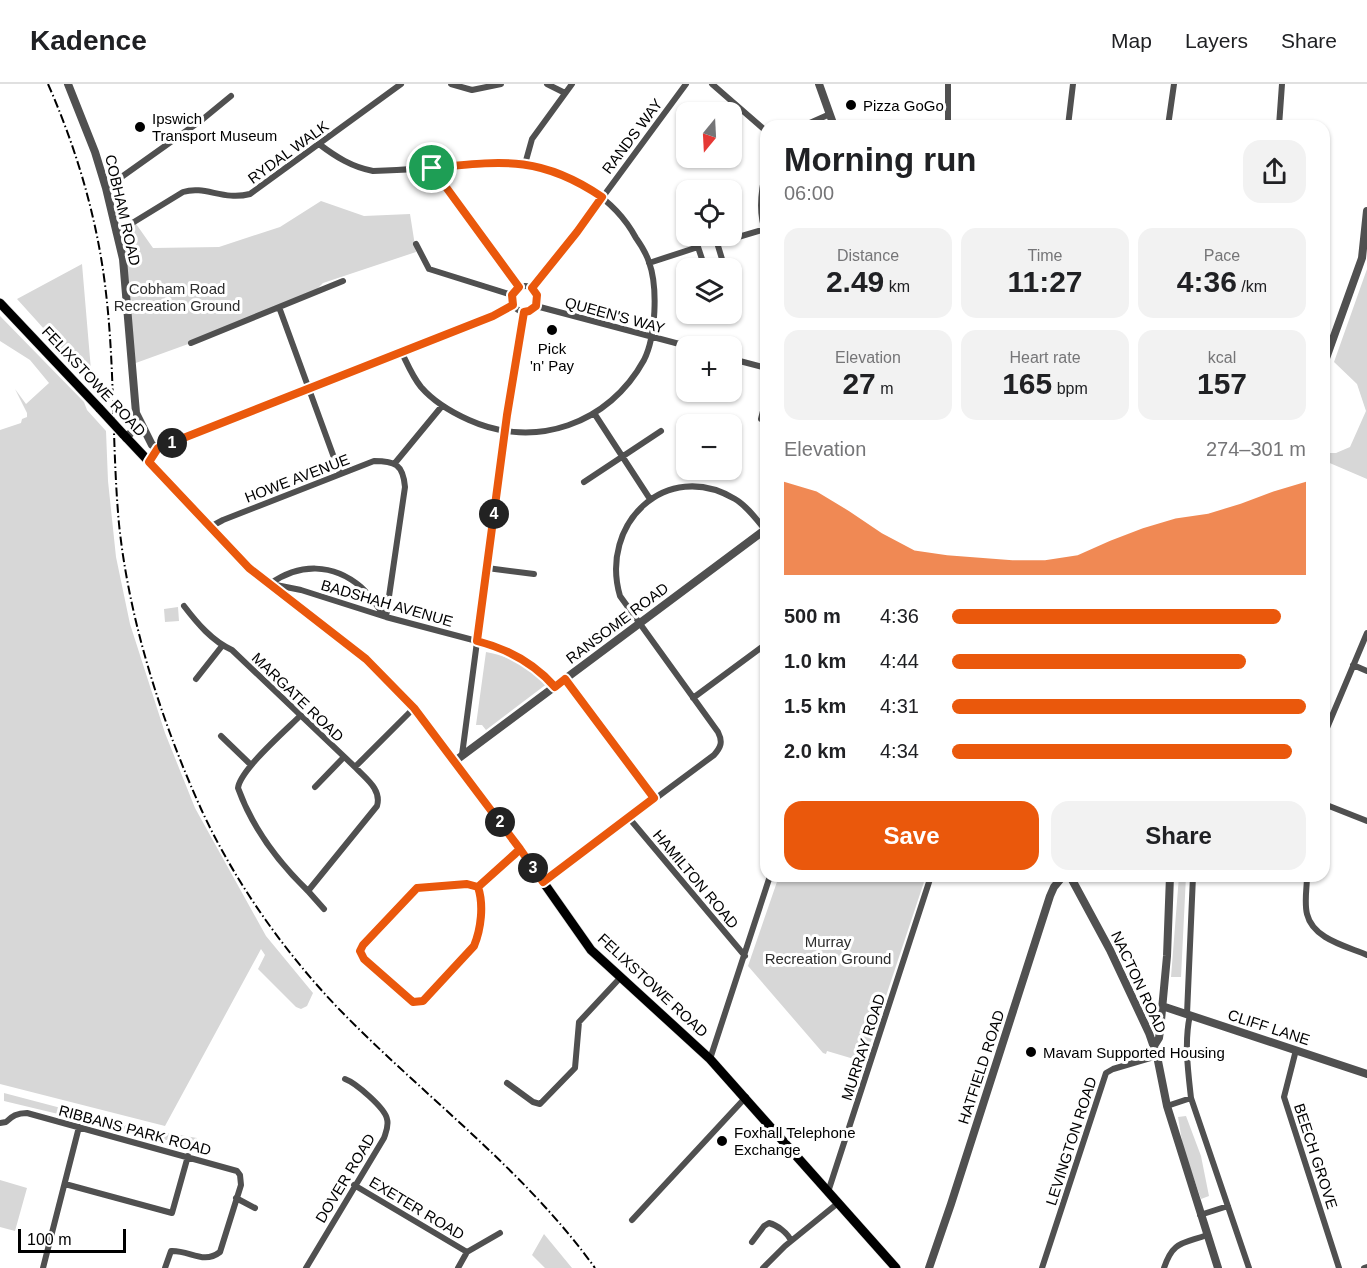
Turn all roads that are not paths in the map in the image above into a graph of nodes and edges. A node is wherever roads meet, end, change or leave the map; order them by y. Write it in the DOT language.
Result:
graph roads {
  1 [pos="68,84"];
  2 [pos="401,84"];
  3 [pos="451,84"];
  4 [pos="501,84"];
  5 [pos="547,84"];
  6 [pos="572,84"];
  7 [pos="686,84"];
  8 [pos="712,84"];
  9 [pos="819,84"];
  10 [pos="948,84"];
  11 [pos="1073,84"];
  12 [pos="1174,84"];
  13 [pos="1282,84"];
  14 [pos="565,93"];
  15 [pos="231,96"];
  16 [pos="830,114"];
  17 [pos="816,120"];
  18 [pos="832,120"];
  19 [pos="948,120"];
  20 [pos="1069,120"];
  21 [pos="1169,120"];
  22 [pos="1279,120"];
  23 [pos="760,126"];
  24 [pos="319,144"];
  25 [pos="525,164"];
  26 [pos="432,168"];
  27 [pos="106,188"];
  28 [pos="602,197"];
  29 [pos="1367,211"];
  30 [pos="116,232"];
  31 [pos="760,232"];
  32 [pos="742,235"];
  33 [pos="416,244"];
  34 [pos="698,247"];
  35 [pos="702,258"];
  36 [pos="649,263"];
  37 [pos="343,281"];
  38 [pos="519,287"];
  39 [pos="532,288"];
  40 [pos="512,295"];
  41 [pos="0,303"];
  42 [pos="513,305"];
  43 [pos="536,306"];
  44 [pos="279,307"];
  45 [pos="524,312"];
  46 [pos="652,337"];
  47 [pos="191,343"];
  48 [pos="676,343"];
  49 [pos="1330,347"];
  50 [pos="401,351"];
  51 [pos="742,362"];
  52 [pos="760,366"];
  53 [pos="308,389"];
  54 [pos="442,406"];
  55 [pos="594,413"];
  56 [pos="140,423"];
  57 [pos="661,431"];
  58 [pos="504,432"];
  59 [pos="124,436"];
  60 [pos="158,448"];
  61 [pos="622,457"];
  62 [pos="149,462"];
  63 [pos="395,463"];
  64 [pos="340,474"];
  65 [pos="584,482"];
  66 [pos="650,499"];
  67 [pos="760,523"];
  68 [pos="210,527"];
  69 [pos="760,534"];
  70 [pos="487,568"];
  71 [pos="534,574"];
  72 [pos="270,584"];
  73 [pos="184,606"];
  74 [pos="386,617"];
  75 [pos="639,624"];
  76 [pos="1367,633"];
  77 [pos="477,641"];
  78 [pos="222,646"];
  79 [pos="760,648"];
  80 [pos="1353,665"];
  81 [pos="1367,671"];
  82 [pos="196,679"];
  83 [pos="565,679"];
  84 [pos="555,687"];
  85 [pos="693,698"];
  86 [pos="414,708"];
  87 [pos="300,716"];
  88 [pos="1330,721"];
  89 [pos="221,736"];
  90 [pos="344,758"];
  91 [pos="458,758"];
  92 [pos="251,765"];
  93 [pos="355,767"];
  94 [pos="315,787"];
  95 [pos="654,798"];
  96 [pos="1330,806"];
  97 [pos="629,818"];
  98 [pos="1367,821"];
  99 [pos="520,849"];
  100 [pos="543,882"];
  101 [pos="768,882"];
  102 [pos="929,882"];
  103 [pos="1058,882"];
  104 [pos="1073,882"];
  105 [pos="1170,882"];
  106 [pos="1193,882"];
  107 [pos="1307,882"];
  108 [pos="478,887"];
  109 [pos="308,891"];
  110 [pos="324,909"];
  111 [pos="1367,955"];
  112 [pos="745,956"];
  113 [pos="620,978"];
  114 [pos="1162,1006"];
  115 [pos="1188,1014"];
  116 [pos="1154,1046"];
  117 [pos="1296,1050"];
  118 [pos="1157,1056"];
  119 [pos="710,1059"];
  120 [pos="1367,1074"];
  121 [pos="345,1079"];
  122 [pos="507,1083"];
  123 [pos="746,1097"];
  124 [pos="1191,1098"];
  125 [pos="1167,1106"];
  126 [pos="0,1123"];
  127 [pos="79,1127"];
  128 [pos="188,1156"];
  129 [pos="65,1184"];
  130 [pos="354,1185"];
  131 [pos="828,1192"];
  132 [pos="236,1198"];
  133 [pos="838,1203"];
  134 [pos="1228,1206"];
  135 [pos="255,1208"];
  136 [pos="1200,1215"];
  137 [pos="632,1220"];
  138 [pos="500,1233"];
  139 [pos="1207,1235"];
  140 [pos="791,1241"];
  141 [pos="752,1242"];
  142 [pos="467,1252"];
  143 [pos="43,1268"];
  144 [pos="165,1268"];
  145 [pos="306,1268"];
  146 [pos="458,1268"];
  147 [pos="763,1268"];
  148 [pos="896,1268"];
  149 [pos="929,1268"];
  150 [pos="1042,1268"];
  151 [pos="1164,1268"];
  152 [pos="1218,1268"];
  153 [pos="1249,1268"];
  154 [pos="1340,1268"];
  1 -- 27 [label="street, COBHAM ROAD"];
  2 -- 24 [label="street, RYDAL WALK"];
  3 -- 4 [label="street"];
  5 -- 14 [label="street"];
  6 -- 14 [label="street"];
  7 -- 28 [label="street, RANDS WAY"];
  8 -- 23 [label="street"];
  9 -- 16 [label="street"];
  10 -- 19 [label="street"];
  11 -- 20 [label="street"];
  12 -- 21 [label="street"];
  13 -- 22 [label="street"];
  14 -- 25 [label="street"];
  15 -- 27 [label="street"];
  16 -- 17 [label="street"];
  16 -- 18 [label="street"];
  24 -- 26 [label="street"];
  24 -- 30 [label="street, RYDAL WALK"];
  25 -- 26 [label="street"];
  25 -- 28 [label="street"];
  26 -- 38 [label="street"];
  27 -- 30 [label="street, COBHAM ROAD"];
  28 -- 36 [label="street"];
  28 -- 39 [label="street, RANDS WAY"];
  29 -- 49 [label="street"];
  30 -- 56 [label="street, COBHAM ROAD"];
  31 -- 32 [label="street"];
  33 -- 40 [label="street"];
  34 -- 35 [label="street"];
  34 -- 36 [label="street"];
  36 -- 46 [label="street"];
  37 -- 44 [label="street"];
  38 -- 39 [label="street"];
  38 -- 40 [label="street"];
  39 -- 43 [label="street"];
  40 -- 42 [label="street"];
  41 -- 59 [label="main road, FELIXSTOWE ROAD, bridge"];
  42 -- 45 [label="street"];
  42 -- 50 [label="street"];
  43 -- 45 [label="street"];
  43 -- 46 [label="street, QUEEN'S WAY"];
  44 -- 47 [label="street"];
  44 -- 53 [label="street"];
  45 -- 58 [label="street"];
  46 -- 48 [label="street, QUEEN'S WAY"];
  46 -- 55 [label="street"];
  50 -- 53 [label="street"];
  50 -- 54 [label="street"];
  51 -- 52 [label="street"];
  53 -- 60 [label="street"];
  53 -- 64 [label="street"];
  54 -- 58 [label="street"];
  54 -- 63 [label="street"];
  55 -- 58 [label="street"];
  55 -- 61 [label="street"];
  56 -- 59 [label="street"];
  56 -- 60 [label="street, COBHAM ROAD"];
  57 -- 61 [label="street"];
  58 -- 70 [label="street"];
  59 -- 62 [label="main road, FELIXSTOWE ROAD"];
  60 -- 62 [label="street"];
  61 -- 65 [label="street"];
  61 -- 66 [label="street"];
  62 -- 68 [label="main road, FELIXSTOWE ROAD"];
  63 -- 64 [label="street, HOWE AVENUE"];
  63 -- 74 [label="street"];
  64 -- 68 [label="street, HOWE AVENUE"];
  66 -- 67 [label="street"];
  66 -- 75 [label="street"];
  68 -- 72 [label="main road, FELIXSTOWE ROAD"];
  69 -- 75 [label="street, RANSOME ROAD"];
  70 -- 71 [label="street"];
  70 -- 77 [label="street"];
  72 -- 74 [label="street, BADSHAH AVENUE"];
  72 -- 74 [label="street"];
  72 -- 86 [label="main road, FELIXSTOWE ROAD"];
  73 -- 78 [label="street, MARGATE ROAD"];
  74 -- 77 [label="street, BADSHAH AVENUE"];
  75 -- 83 [label="street, RANSOME ROAD"];
  75 -- 85 [label="street"];
  76 -- 80 [label="street"];
  77 -- 84 [label="street, BADSHAH AVENUE"];
  77 -- 91 [label="street"];
  78 -- 82 [label="street"];
  78 -- 87 [label="street, MARGATE ROAD"];
  79 -- 85 [label="street"];
  80 -- 81 [label="street"];
  80 -- 88 [label="street"];
  83 -- 84 [label="street, RANSOME ROAD"];
  83 -- 95 [label="street"];
  84 -- 91 [label="street, RANSOME ROAD"];
  85 -- 95 [label="street"];
  86 -- 91 [label="main road, FELIXSTOWE ROAD"];
  86 -- 93 [label="street"];
  87 -- 90 [label="street, MARGATE ROAD"];
  87 -- 92 [label="street"];
  89 -- 92 [label="street"];
  90 -- 93 [label="street, MARGATE ROAD"];
  90 -- 94 [label="street"];
  91 -- 99 [label="main road, FELIXSTOWE ROAD"];
  92 -- 109 [label="street"];
  93 -- 109 [label="street, MARGATE ROAD"];
  95 -- 97 [label="street"];
  96 -- 98 [label="street"];
  97 -- 100 [label="street"];
  97 -- 112 [label="street, HAMILTON ROAD"];
  99 -- 100 [label="main road, FELIXSTOWE ROAD"];
  99 -- 108 [label="street"];
  100 -- 113 [label="main road, FELIXSTOWE ROAD"];
  101 -- 112 [label="street"];
  102 -- 131 [label="street, MURRAY ROAD"];
  103 -- 149 [label="street, HATFIELD ROAD"];
  104 -- 116 [label="street, NACTON ROAD"];
  105 -- 114 [label="street"];
  106 -- 115 [label="street, NACTON ROAD"];
  107 -- 111 [label="street"];
  108 -- 108 [label="street"];
  109 -- 110 [label="street"];
  112 -- 119 [label="street"];
  113 -- 119 [label="main road, FELIXSTOWE ROAD"];
  113 -- 122 [label="street"];
  114 -- 115 [label="street, CLIFF LANE"];
  114 -- 116 [label="street"];
  115 -- 117 [label="street, CLIFF LANE"];
  115 -- 124 [label="street, NACTON ROAD"];
  116 -- 118 [label="street, NACTON ROAD"];
  117 -- 120 [label="street, CLIFF LANE"];
  117 -- 154 [label="street, BEECH GROVE"];
  118 -- 125 [label="street, NACTON ROAD"];
  118 -- 150 [label="street, LEVINGTON ROAD"];
  119 -- 123 [label="main road, FELIXSTOWE ROAD"];
  121 -- 130 [label="street, DOVER ROAD"];
  123 -- 131 [label="main road, FELIXSTOWE ROAD"];
  123 -- 137 [label="street"];
  124 -- 125 [label="street"];
  124 -- 134 [label="street, NACTON ROAD"];
  125 -- 136 [label="street, NACTON ROAD"];
  126 -- 127 [label="street, RIBBANS PARK ROAD"];
  127 -- 128 [label="street, RIBBANS PARK ROAD"];
  127 -- 129 [label="street"];
  128 -- 129 [label="street"];
  128 -- 132 [label="street, RIBBANS PARK ROAD"];
  129 -- 143 [label="street"];
  130 -- 142 [label="street, EXETER ROAD"];
  130 -- 145 [label="street, DOVER ROAD"];
  131 -- 133 [label="main road, FELIXSTOWE ROAD"];
  132 -- 135 [label="street"];
  132 -- 144 [label="street, RIBBANS PARK ROAD"];
  133 -- 140 [label="street"];
  133 -- 148 [label="main road, FELIXSTOWE ROAD"];
  134 -- 136 [label="street"];
  134 -- 153 [label="street, NACTON ROAD"];
  136 -- 139 [label="street, NACTON ROAD"];
  138 -- 142 [label="street"];
  139 -- 151 [label="street"];
  139 -- 152 [label="street, NACTON ROAD"];
  140 -- 141 [label="street"];
  140 -- 147 [label="street"];
  142 -- 146 [label="street"];
}
